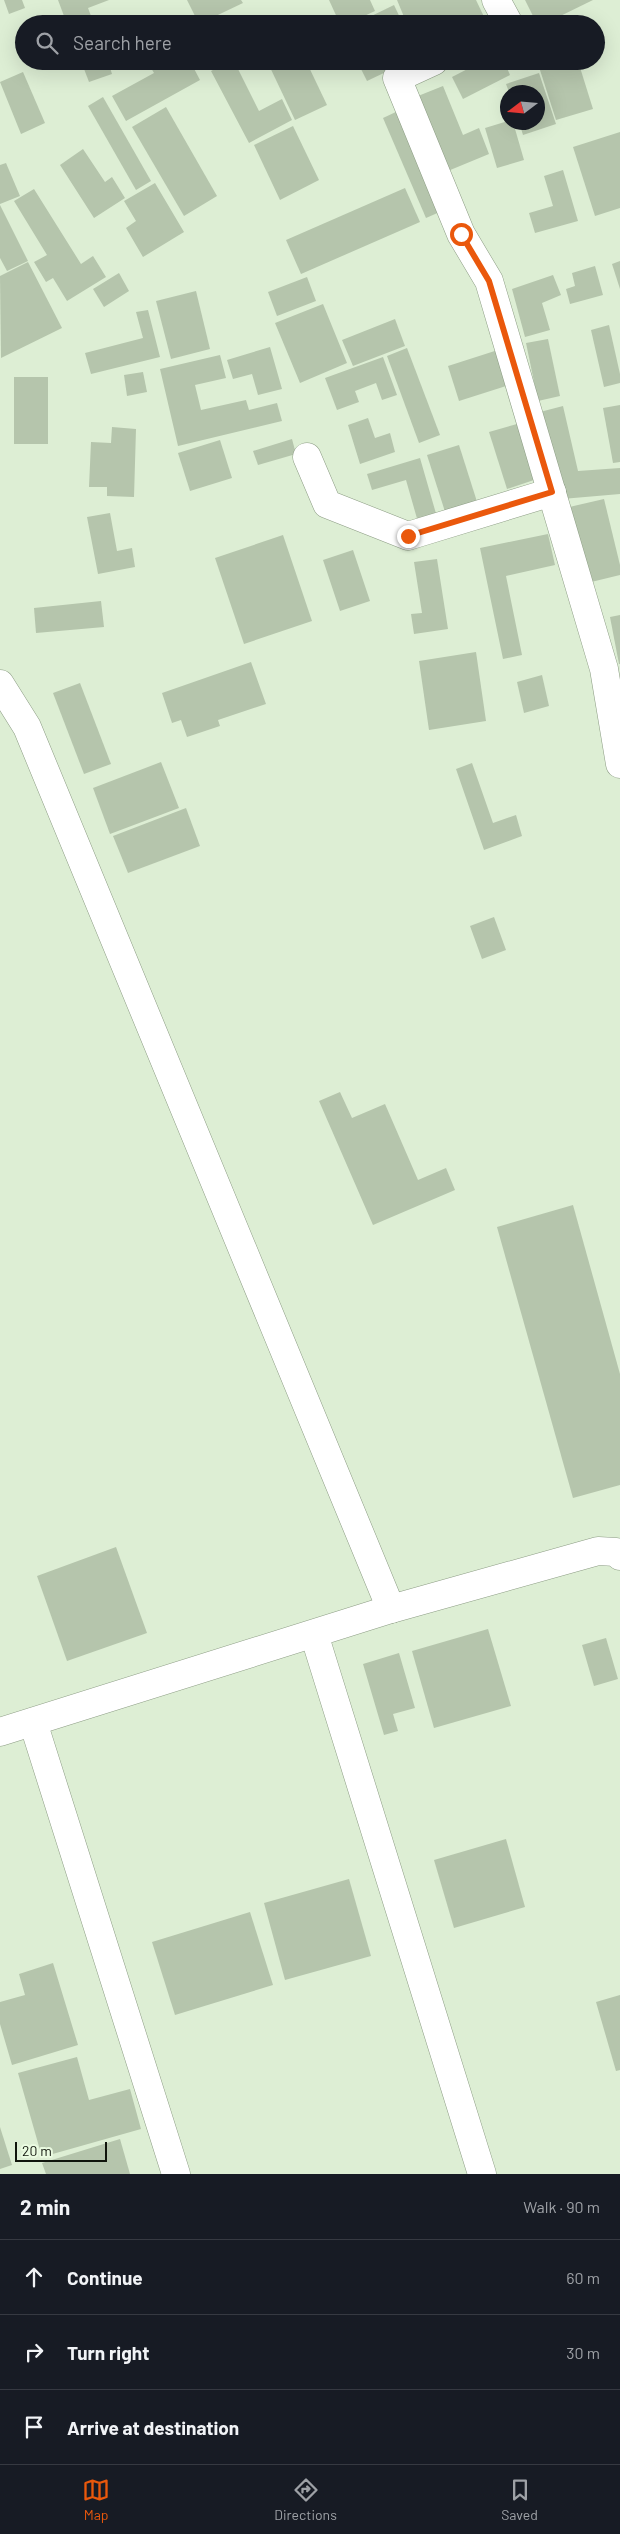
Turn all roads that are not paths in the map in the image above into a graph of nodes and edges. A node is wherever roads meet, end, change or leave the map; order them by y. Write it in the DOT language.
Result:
graph roads {
  1 [pos="496,0"];
  2 [pos="504,15"];
  3 [pos="414,70"];
  4 [pos="307,457"];
  5 [pos="552,492"];
  6 [pos="0,684"];
  7 [pos="620,764"];
  8 [pos="620,1556"];
  9 [pos="391,1609"];
  10 [pos="314,1634"];
  11 [pos="33,1722"];
  12 [pos="0,1732"];
  13 [pos="176,2174"];
  14 [pos="482,2174"];
  1 -- 2 [label="street"];
  3 -- 5 [label="street"];
  4 -- 5 [label="street"];
  5 -- 7 [label="street"];
  6 -- 9 [label="street"];
  8 -- 9 [label="street"];
  9 -- 10 [label="street"];
  10 -- 11 [label="street"];
  10 -- 14 [label="street"];
  11 -- 12 [label="street"];
  11 -- 13 [label="street"];
}
